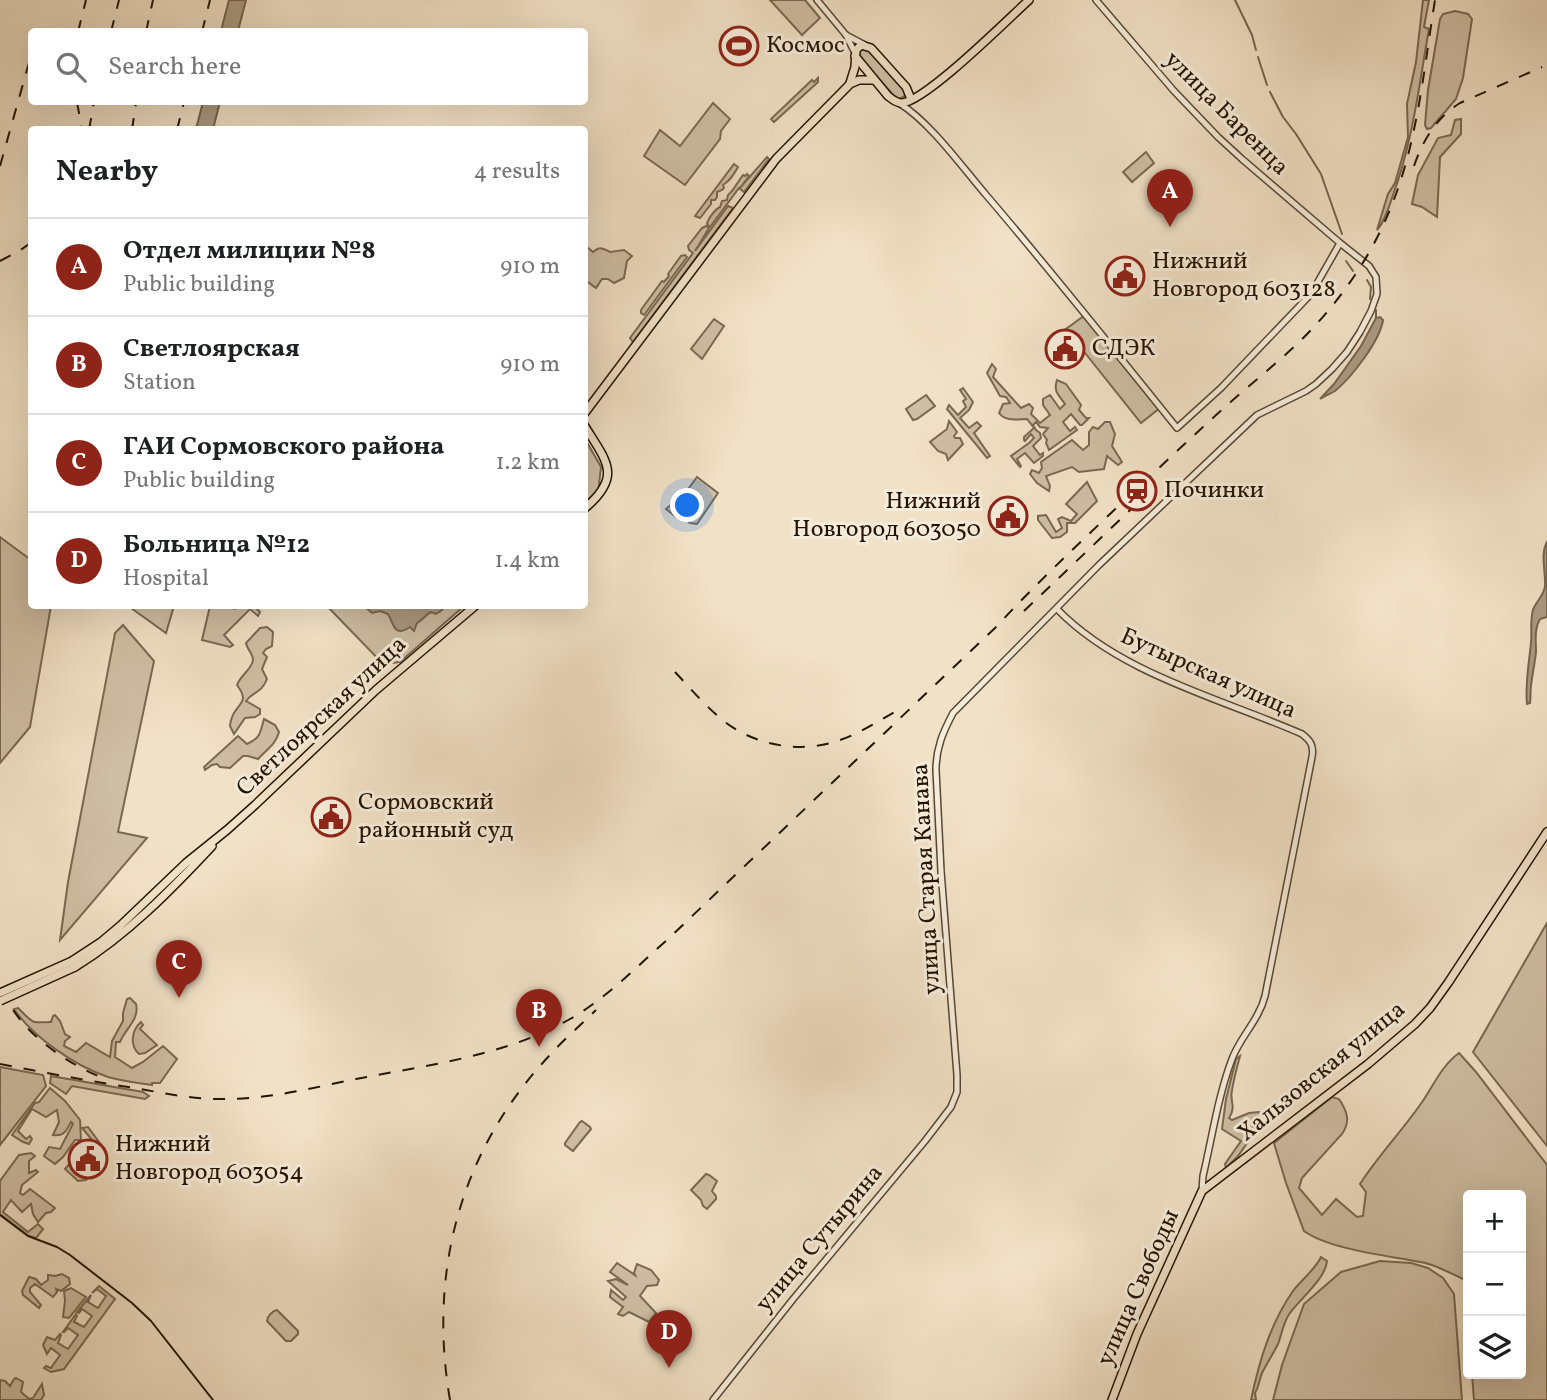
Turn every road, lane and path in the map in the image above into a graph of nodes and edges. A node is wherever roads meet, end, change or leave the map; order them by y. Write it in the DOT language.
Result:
graph roads {
  1 [pos="817,0"];
  2 [pos="1029,0"];
  3 [pos="1096,0"];
  4 [pos="846,35"];
  5 [pos="865,45"];
  6 [pos="855,55"];
  7 [pos="874,80"];
  8 [pos="850,84"];
  9 [pos="906,87"];
  10 [pos="924,92"];
  11 [pos="911,99"];
  12 [pos="899,103"];
  13 [pos="920,117"];
  14 [pos="1340,243"];
  15 [pos="588,409"];
  16 [pos="588,432"];
  17 [pos="588,506"];
  18 [pos="471,609"];
  19 [pos="1057,609"];
  20 [pos="1547,832"];
  21 [pos="73,964"];
  22 [pos="0,993"];
  23 [pos="0,1001"];
  24 [pos="954,1101"];
  25 [pos="1202,1191"];
  26 [pos="713,1400"];
  27 [pos="1112,1400"];
  1 -- 4 [label="street"];
  2 -- 10 [label="main road"];
  3 -- 14 [label="street, улица Баренца"];
  4 -- 5 [label="street"];
  4 -- 6 [label="street"];
  5 -- 6 [label="main road"];
  5 -- 9 [label="main road"];
  6 -- 7 [label="main road"];
  6 -- 8 [label="main road"];
  7 -- 8 [label="main road"];
  7 -- 12 [label="main road"];
  8 -- 15 [label="main road"];
  9 -- 10 [label="main road"];
  9 -- 11 [label="main road"];
  10 -- 11 [label="main road"];
  11 -- 12 [label="main road"];
  11 -- 13 [label="street"];
  12 -- 13 [label="street"];
  13 -- 14 [label="street"];
  14 -- 19 [label="street, улица Баренца"];
  16 -- 17 [label="main road"];
  18 -- 21 [label="main road, Светлоярская улица"];
  19 -- 24 [label="street, улица Старая Канава"];
  19 -- 25 [label="street, Бутырская улица"];
  20 -- 25 [label="main road, Хальзовская улица"];
  21 -- 22 [label="main road, bridge"];
  21 -- 23 [label="main road, bridge"];
  24 -- 26 [label="street, улица Сутырина"];
  25 -- 27 [label="main road, улица Свободы"];
}
